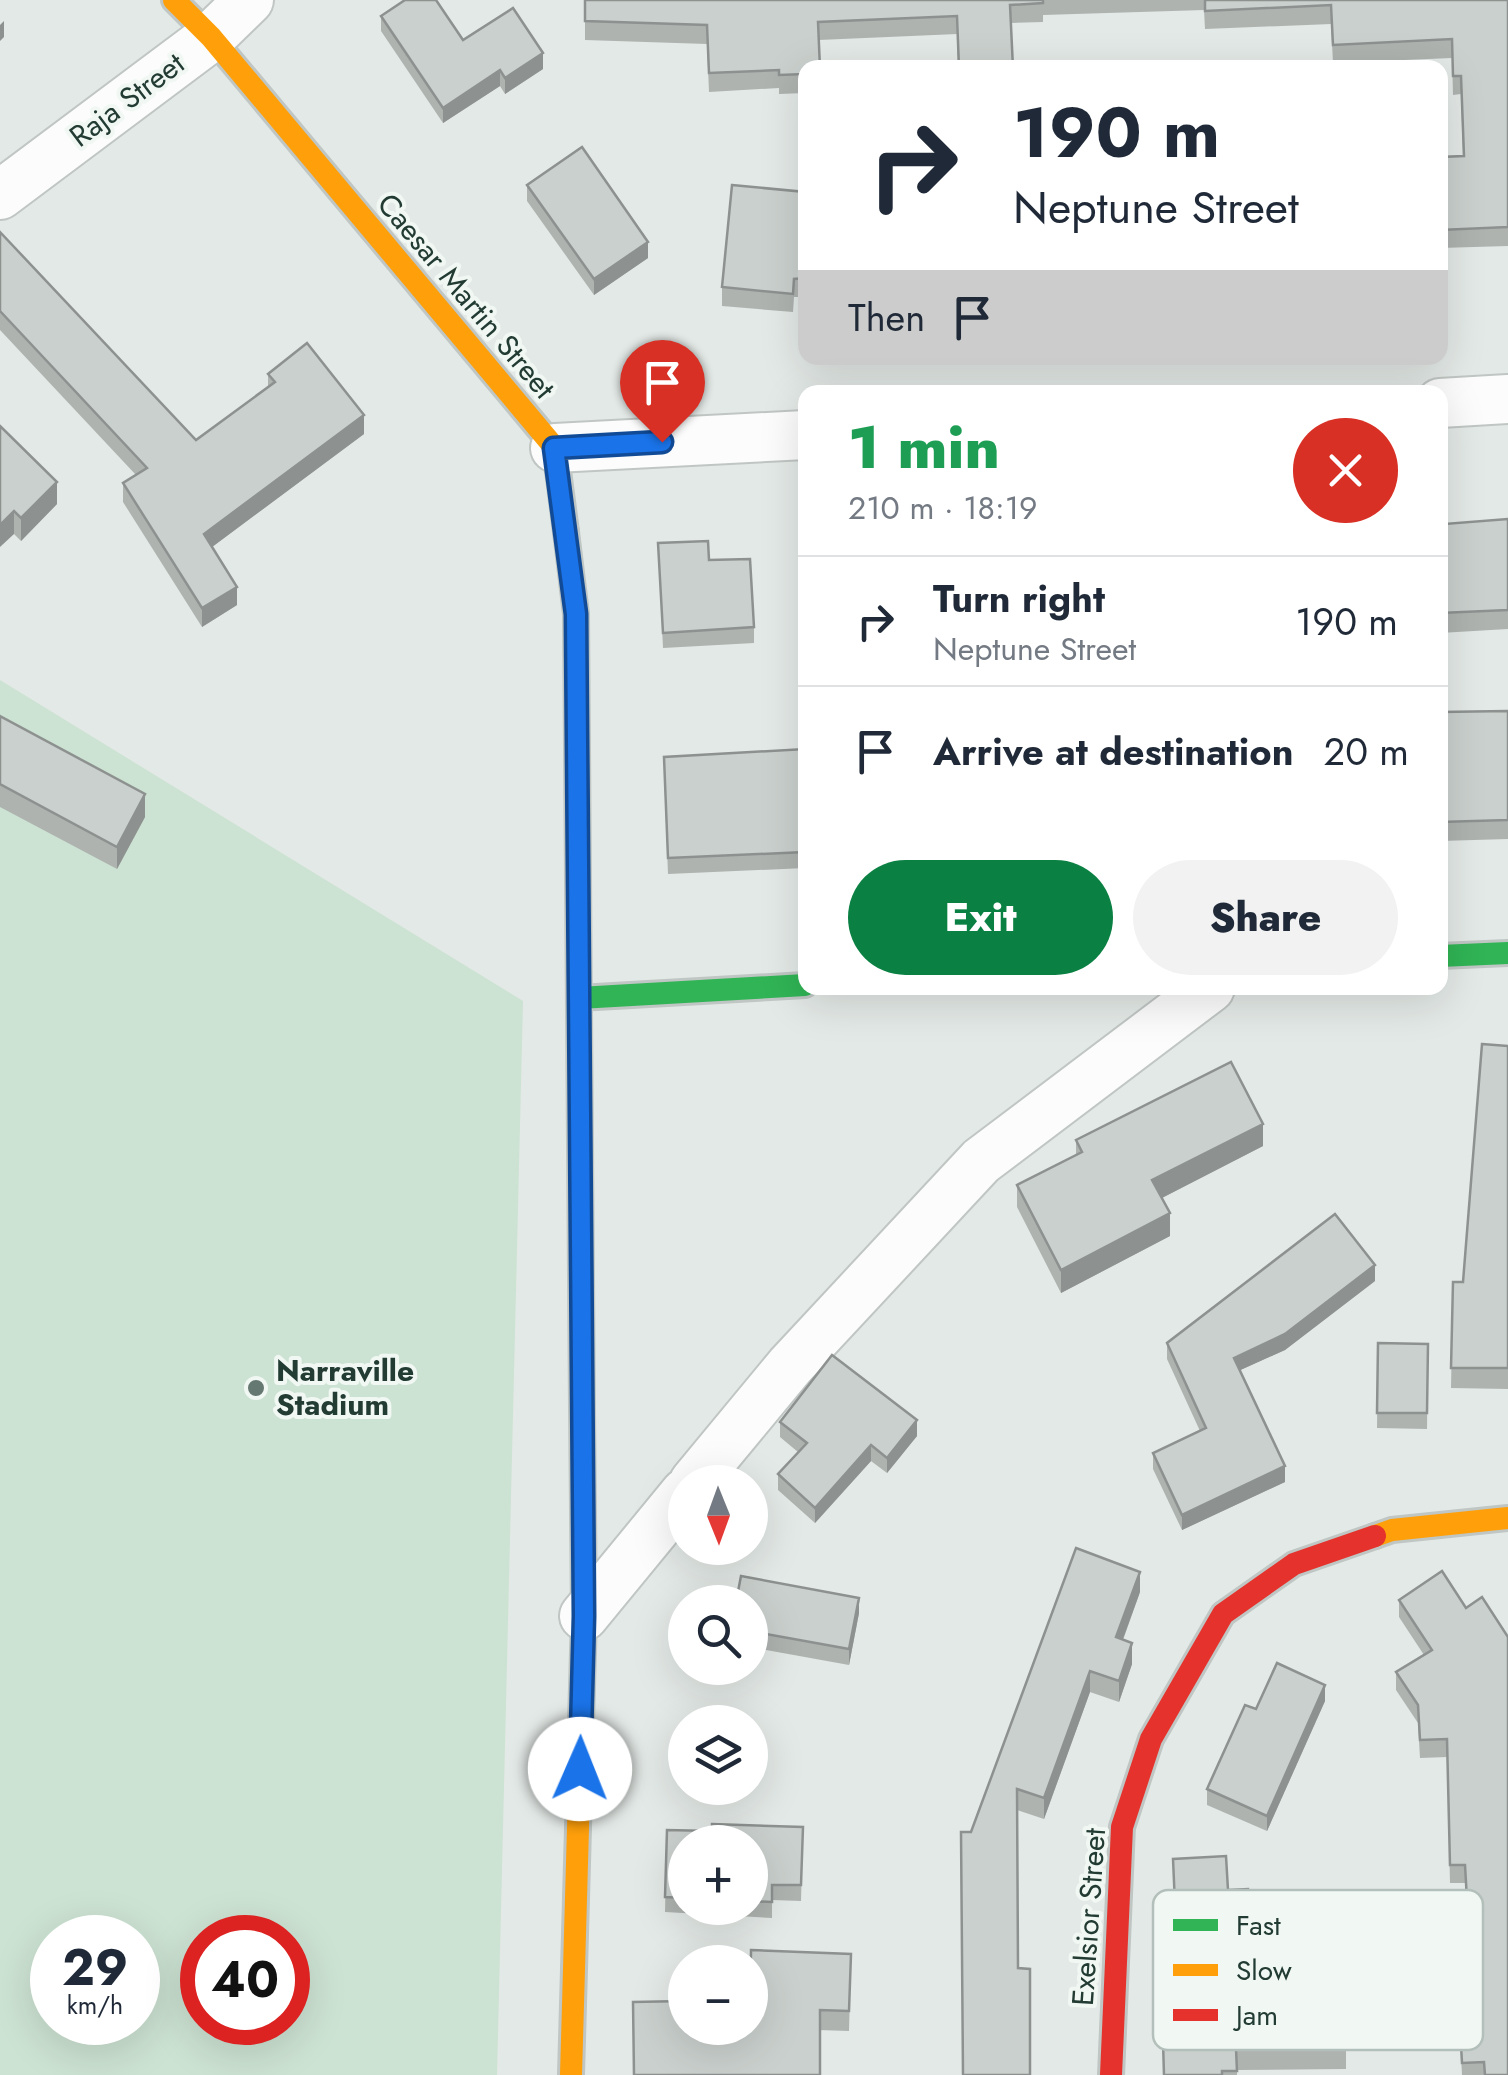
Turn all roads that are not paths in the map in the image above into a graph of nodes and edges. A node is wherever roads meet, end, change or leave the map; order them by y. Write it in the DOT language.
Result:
graph roads {
  1 [pos="174,0"];
  2 [pos="249,0"];
  3 [pos="210,37"];
  4 [pos="0,195"];
  5 [pos="1508,400"];
  6 [pos="1448,403"];
  7 [pos="798,435"];
  8 [pos="554,448"];
  9 [pos="1508,952"];
  10 [pos="1448,956"];
  11 [pos="798,985"];
  12 [pos="1201,995"];
  13 [pos="579,998"];
  14 [pos="708,1465"];
  15 [pos="668,1514"];
  16 [pos="1508,1518"];
  17 [pos="584,1616"];
  18 [pos="571,2075"];
  19 [pos="1111,2075"];
  1 -- 3 [label="street, Caesar Martin Street"];
  2 -- 3 [label="street, Raja Street"];
  3 -- 4 [label="street, Raja Street"];
  3 -- 8 [label="street, Caesar Martin Street"];
  5 -- 6 [label="street"];
  7 -- 8 [label="street"];
  8 -- 13 [label="street"];
  9 -- 10 [label="street"];
  11 -- 13 [label="street"];
  12 -- 14 [label="street"];
  13 -- 17 [label="street"];
  15 -- 17 [label="street"];
  16 -- 19 [label="street, Exelsior Street"];
  17 -- 18 [label="street"];
}
